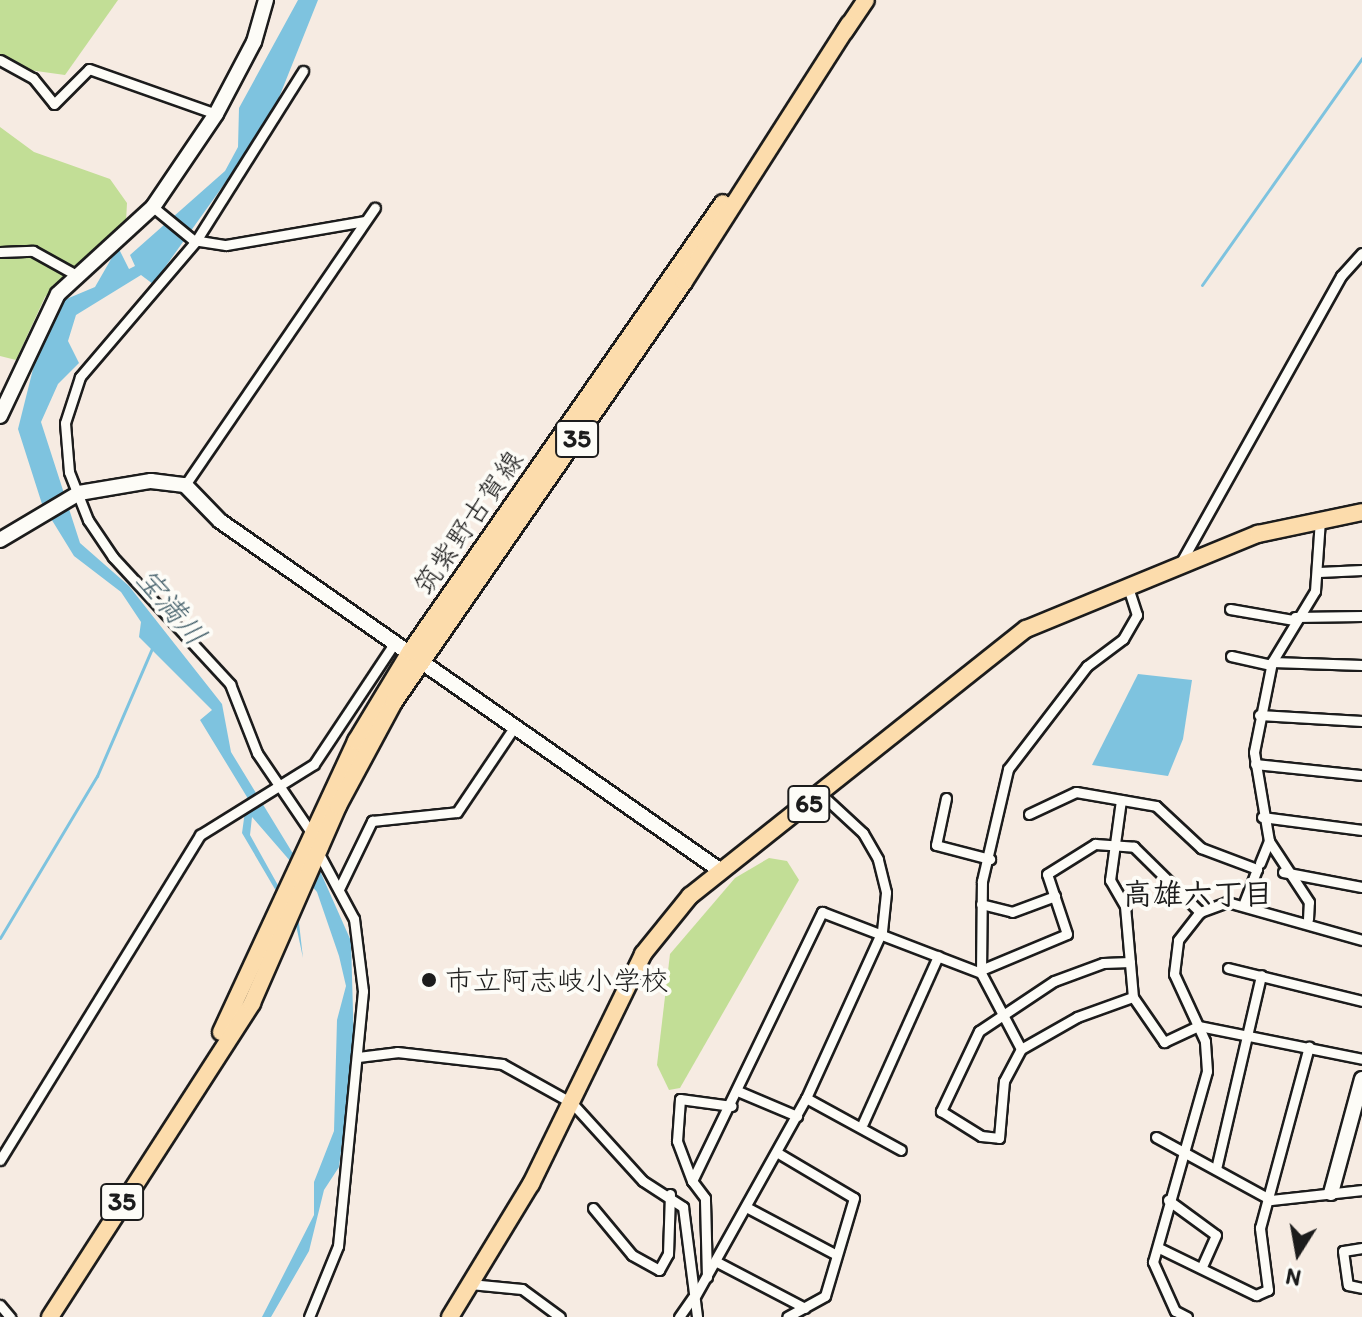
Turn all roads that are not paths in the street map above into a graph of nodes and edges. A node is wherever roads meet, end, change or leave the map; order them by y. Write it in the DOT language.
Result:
graph roads {
  1 [pos="266,0"];
  2 [pos="866,0"];
  3 [pos="0,60"];
  4 [pos="303,71"];
  5 [pos="216,114"];
  6 [pos="154,208"];
  7 [pos="375,208"];
  8 [pos="365,221"];
  9 [pos="194,240"];
  10 [pos="0,252"];
  11 [pos="1362,253"];
  12 [pos="78,276"];
  13 [pos="0,416"];
  14 [pos="185,485"];
  15 [pos="76,495"];
  16 [pos="1362,512"];
  17 [pos="1320,517"];
  18 [pos="0,540"];
  19 [pos="1180,564"];
  20 [pos="1362,570"];
  21 [pos="1319,572"];
  22 [pos="1127,585"];
  23 [pos="1230,609"];
  24 [pos="1362,616"];
  25 [pos="1294,619"];
  26 [pos="395,642"];
  27 [pos="416,656"];
  28 [pos="1231,656"];
  29 [pos="1272,664"];
  30 [pos="1362,665"];
  31 [pos="1259,715"];
  32 [pos="1362,721"];
  33 [pos="515,726"];
  34 [pos="1255,764"];
  35 [pos="1362,775"];
  36 [pos="277,787"];
  37 [pos="822,795"];
  38 [pos="946,798"];
  39 [pos="1121,800"];
  40 [pos="1029,814"];
  41 [pos="1262,817"];
  42 [pos="1362,830"];
  43 [pos="310,831"];
  44 [pos="1269,841"];
  45 [pos="1114,843"];
  46 [pos="312,854"];
  47 [pos="990,859"];
  48 [pos="1260,863"];
  49 [pos="721,871"];
  50 [pos="1283,872"];
  51 [pos="1362,887"];
  52 [pos="339,889"];
  53 [pos="1055,896"];
  54 [pos="1244,903"];
  55 [pos="981,904"];
  56 [pos="1200,912"];
  57 [pos="1308,919"];
  58 [pos="882,931"];
  59 [pos="1362,940"];
  60 [pos="938,956"];
  61 [pos="1130,962"];
  62 [pos="1228,968"];
  63 [pos="981,972"];
  64 [pos="1261,975"];
  65 [pos="1133,997"];
  66 [pos="1362,1001"];
  67 [pos="1002,1013"];
  68 [pos="1199,1026"];
  69 [pos="1252,1034"];
  70 [pos="1309,1046"];
  71 [pos="1021,1049"];
  72 [pos="358,1057"];
  73 [pos="1362,1059"];
  74 [pos="1362,1079"];
  75 [pos="740,1092"];
  76 [pos="806,1098"];
  77 [pos="572,1103"];
  78 [pos="732,1106"];
  79 [pos="797,1116"];
  80 [pos="863,1123"];
  81 [pos="1156,1137"];
  82 [pos="1185,1147"];
  83 [pos="901,1150"];
  84 [pos="778,1153"];
  85 [pos="0,1160"];
  86 [pos="1216,1169"];
  87 [pos="692,1181"];
  88 [pos="1362,1190"];
  89 [pos="1331,1193"];
  90 [pos="670,1194"];
  91 [pos="1168,1200"];
  92 [pos="1271,1200"];
  93 [pos="593,1208"];
  94 [pos="748,1208"];
  95 [pos="1159,1248"];
  96 [pos="1362,1248"];
  97 [pos="835,1254"];
  98 [pos="717,1262"];
  99 [pos="1201,1268"];
  100 [pos="707,1278"];
  101 [pos="470,1284"];
  102 [pos="1362,1288"];
  103 [pos="693,1298"];
  104 [pos="0,1305"];
  105 [pos="805,1308"];
  106 [pos="1181,1316"];
  107 [pos="10,1317"];
  108 [pos="50,1317"];
  109 [pos="309,1317"];
  110 [pos="450,1317"];
  111 [pos="560,1317"];
  112 [pos="679,1317"];
  113 [pos="697,1317"];
  114 [pos="787,1317"];
  1 -- 5 [label="street"];
  2 -- 27 [label="main road, 筑紫野古賀線 / 35"];
  3 -- 5 [label="street"];
  4 -- 9 [label="street"];
  5 -- 6 [label="street"];
  6 -- 9 [label="street"];
  6 -- 12 [label="street"];
  7 -- 8 [label="street"];
  8 -- 9 [label="street"];
  8 -- 14 [label="street"];
  9 -- 15 [label="street"];
  10 -- 12 [label="street"];
  11 -- 19 [label="street"];
  12 -- 13 [label="street"];
  14 -- 15 [label="street"];
  14 -- 26 [label="street"];
  15 -- 18 [label="street"];
  15 -- 36 [label="street"];
  16 -- 17 [label="main road, 65"];
  17 -- 19 [label="main road, 65"];
  17 -- 21 [label="street"];
  19 -- 22 [label="main road, 65"];
  20 -- 21 [label="street"];
  21 -- 25 [label="street"];
  22 -- 37 [label="main road, 65"];
  22 -- 47 [label="street"];
  23 -- 25 [label="street"];
  24 -- 25 [label="street"];
  25 -- 29 [label="street"];
  26 -- 27 [label="street"];
  26 -- 36 [label="street"];
  27 -- 33 [label="street"];
  27 -- 43 [label="main road, 筑紫野古賀線 / 35"];
  27 -- 46 [label="main road, 筑紫野古賀線 / 35"];
  28 -- 29 [label="street"];
  29 -- 30 [label="street"];
  29 -- 31 [label="street"];
  31 -- 32 [label="street"];
  31 -- 34 [label="street"];
  33 -- 49 [label="street"];
  33 -- 52 [label="street"];
  34 -- 35 [label="street"];
  34 -- 41 [label="street"];
  36 -- 43 [label="street"];
  36 -- 85 [label="street"];
  37 -- 49 [label="main road, 65"];
  37 -- 58 [label="street"];
  38 -- 47 [label="street"];
  39 -- 40 [label="street"];
  39 -- 45 [label="street"];
  39 -- 54 [label="street"];
  41 -- 42 [label="street"];
  41 -- 44 [label="street"];
  43 -- 46 [label="main road, 筑紫野古賀線 / 35"];
  44 -- 48 [label="street"];
  44 -- 50 [label="street"];
  45 -- 53 [label="street"];
  45 -- 56 [label="street"];
  45 -- 61 [label="street"];
  46 -- 52 [label="street"];
  46 -- 108 [label="main road, 筑紫野古賀線 / 35"];
  47 -- 55 [label="street"];
  49 -- 77 [label="main road, 65"];
  50 -- 51 [label="street"];
  50 -- 57 [label="street"];
  52 -- 72 [label="street"];
  53 -- 55 [label="street"];
  53 -- 63 [label="street"];
  54 -- 56 [label="street"];
  54 -- 57 [label="street"];
  55 -- 63 [label="street"];
  56 -- 68 [label="street"];
  57 -- 59 [label="street"];
  58 -- 60 [label="street"];
  58 -- 75 [label="street"];
  58 -- 76 [label="street"];
  60 -- 63 [label="street"];
  60 -- 80 [label="street"];
  61 -- 65 [label="street"];
  61 -- 67 [label="street"];
  62 -- 64 [label="street"];
  63 -- 67 [label="street"];
  64 -- 66 [label="street"];
  64 -- 69 [label="street"];
  65 -- 68 [label="street"];
  65 -- 71 [label="street"];
  67 -- 71 [label="street"];
  67 -- 71 [label="street"];
  68 -- 69 [label="street"];
  68 -- 82 [label="street"];
  69 -- 70 [label="street"];
  69 -- 86 [label="street"];
  70 -- 73 [label="street"];
  70 -- 92 [label="street"];
  72 -- 77 [label="street"];
  72 -- 109 [label="street"];
  74 -- 89 [label="street"];
  75 -- 78 [label="street"];
  75 -- 79 [label="street"];
  76 -- 79 [label="street"];
  76 -- 80 [label="street"];
  77 -- 90 [label="street"];
  77 -- 101 [label="main road, 65"];
  78 -- 87 [label="street"];
  78 -- 87 [label="street"];
  79 -- 84 [label="street"];
  80 -- 83 [label="street"];
  81 -- 82 [label="street"];
  82 -- 86 [label="street"];
  82 -- 91 [label="street"];
  84 -- 94 [label="street"];
  84 -- 97 [label="street"];
  86 -- 92 [label="street"];
  87 -- 100 [label="street"];
  88 -- 89 [label="street"];
  89 -- 92 [label="street"];
  90 -- 93 [label="street"];
  90 -- 103 [label="street"];
  91 -- 95 [label="street"];
  91 -- 99 [label="street"];
  92 -- 99 [label="street"];
  94 -- 97 [label="street"];
  94 -- 98 [label="street"];
  95 -- 99 [label="street"];
  95 -- 106 [label="street"];
  96 -- 102 [label="street"];
  97 -- 105 [label="street"];
  98 -- 100 [label="street"];
  98 -- 105 [label="street"];
  100 -- 103 [label="street"];
  101 -- 110 [label="main road, 65"];
  101 -- 111 [label="street"];
  103 -- 112 [label="street"];
  103 -- 113 [label="street"];
  104 -- 107 [label="street"];
  105 -- 114 [label="street"];
}
